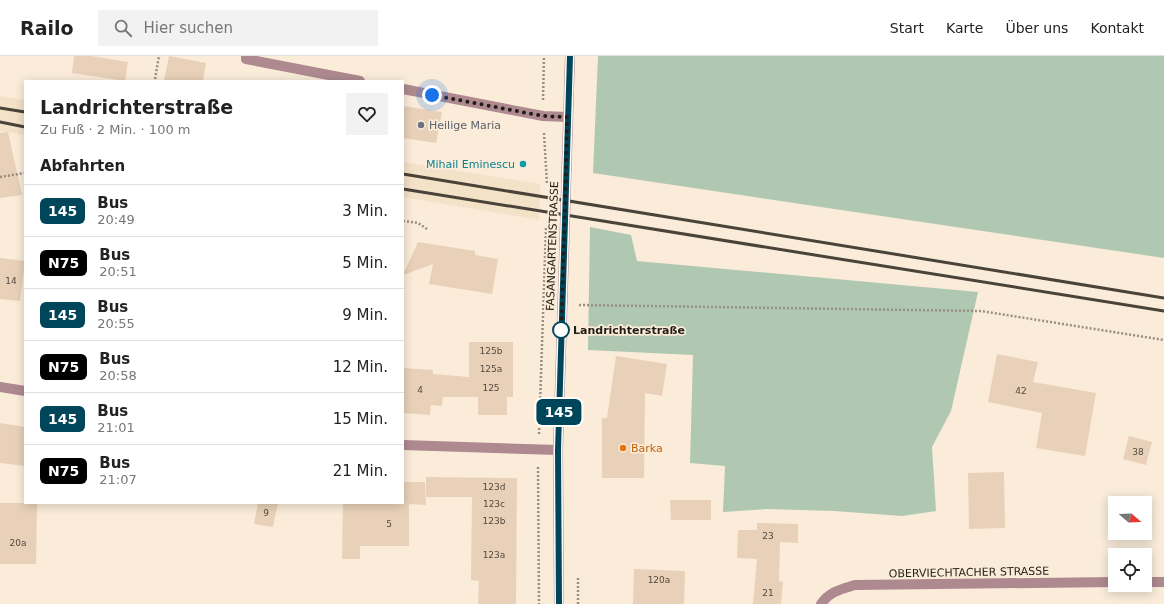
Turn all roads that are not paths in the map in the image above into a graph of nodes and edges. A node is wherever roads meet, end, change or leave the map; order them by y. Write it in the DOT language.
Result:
graph roads {
  1 [pos="246,56"];
  2 [pos="570,56"];
  3 [pos="355,80"];
  4 [pos="404,89"];
  5 [pos="567,117"];
  6 [pos="0,387"];
  7 [pos="24,391"];
  8 [pos="404,446"];
  9 [pos="558,450"];
  10 [pos="1108,582"];
  11 [pos="1152,582"];
  12 [pos="1164,582"];
  13 [pos="824,600"];
  14 [pos="559,604"];
  1 -- 3 [label="street"];
  2 -- 5 [label="street, FASANGARTENSTRASSE"];
  4 -- 5 [label="street"];
  5 -- 9 [label="street, FASANGARTENSTRASSE"];
  6 -- 7 [label="street"];
  8 -- 9 [label="street"];
  9 -- 14 [label="street, FASANGARTENSTRASSE"];
  10 -- 13 [label="street, OBERVIECHTACHER STRASSE"];
  11 -- 12 [label="street"];
}
